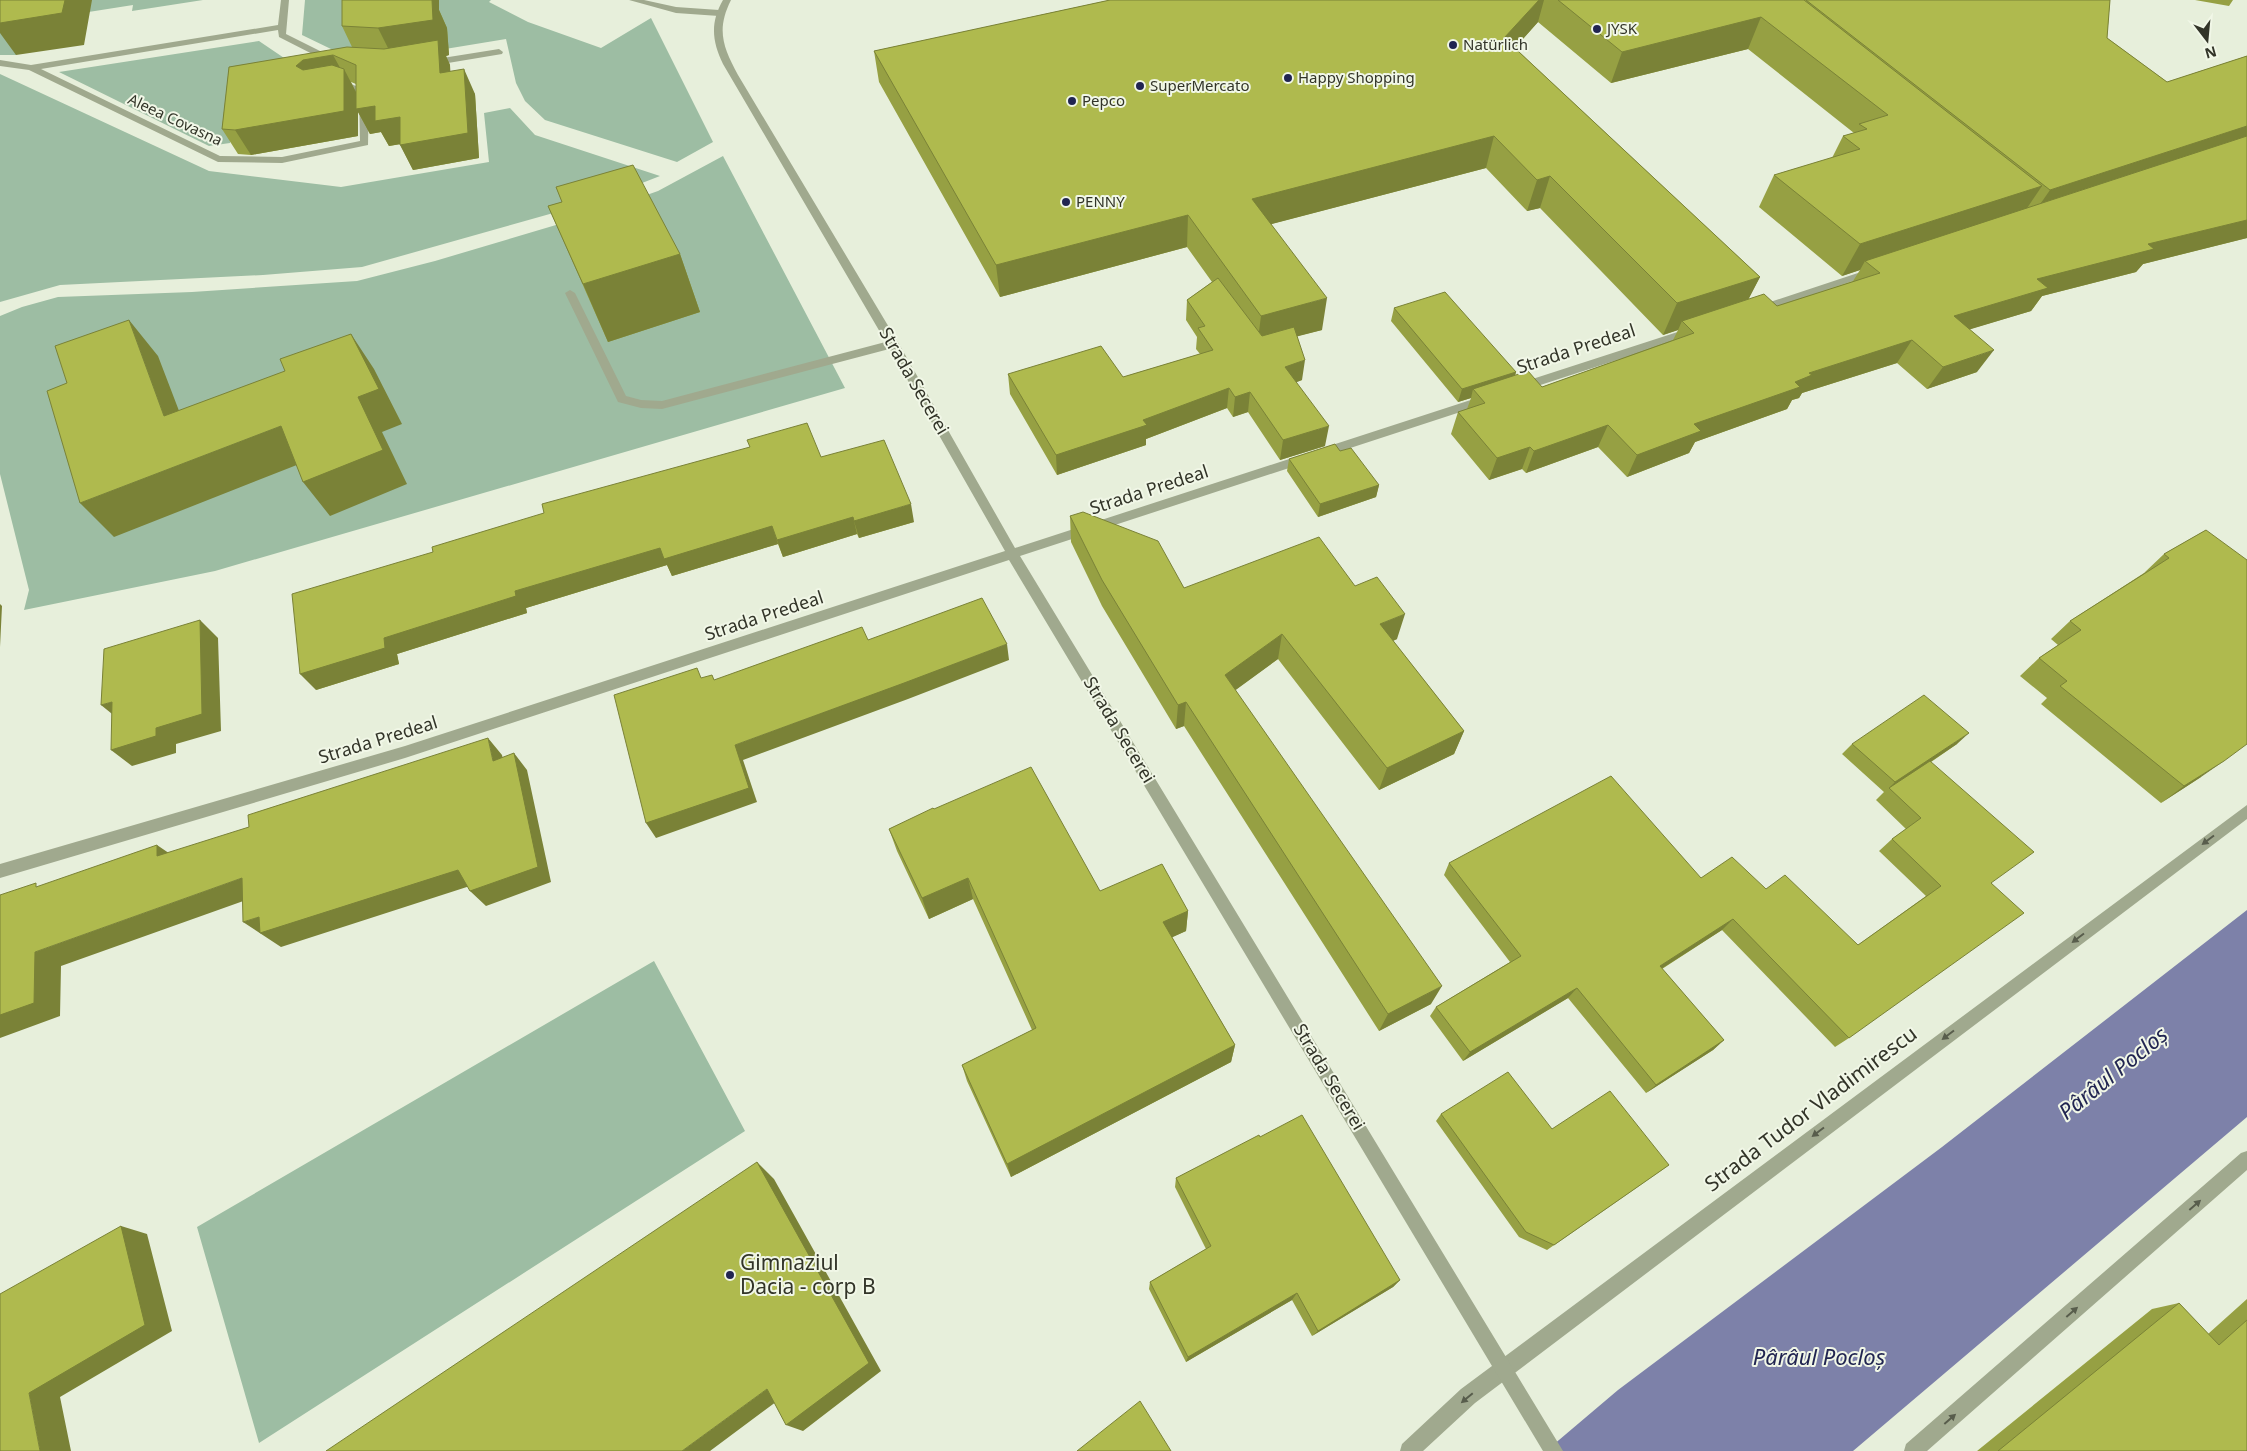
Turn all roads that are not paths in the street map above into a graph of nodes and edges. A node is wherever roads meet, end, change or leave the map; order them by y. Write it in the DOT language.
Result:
graph roads {
  1 [pos="285,0"];
  2 [pos="633,0"];
  3 [pos="727,0"];
  4 [pos="719,13"];
  5 [pos="282,27"];
  6 [pos="500,52"];
  7 [pos="0,64"];
  8 [pos="422,65"];
  9 [pos="344,66"];
  10 [pos="31,68"];
  11 [pos="325,89"];
  12 [pos="1885,267"];
  13 [pos="570,293"];
  14 [pos="1747,313"];
  15 [pos="1700,328"];
  16 [pos="893,344"];
  17 [pos="1512,390"];
  18 [pos="1494,396"];
  19 [pos="1012,555"];
  20 [pos="2247,811"];
  21 [pos="0,872"];
  22 [pos="2247,1159"];
  23 [pos="1506,1368"];
  24 [pos="1409,1451"];
  25 [pos="1554,1451"];
  26 [pos="1913,1451"];
  1 -- 5 [label="street"];
  2 -- 4 [label="street"];
  3 -- 4 [label="street, Strada Secerei"];
  4 -- 16 [label="street, Strada Secerei"];
  5 -- 9 [label="street"];
  5 -- 10 [label="street, Aleea Covasna"];
  6 -- 8 [label="street"];
  7 -- 10 [label="street, Aleea Covasna"];
  10 -- 11 [label="street, Aleea Covasna"];
  12 -- 14 [label="street"];
  13 -- 16 [label="street"];
  15 -- 17 [label="street, Strada Predeal"];
  16 -- 19 [label="street, Strada Secerei"];
  18 -- 19 [label="street, Strada Predeal"];
  19 -- 21 [label="street, Strada Predeal"];
  19 -- 23 [label="street, Strada Secerei"];
  20 -- 23 [label="street, Strada Tudor Vladimirescu, one-way"];
  26 -- 22 [label="street, one-way"];
  23 -- 24 [label="street, Strada Tudor Vladimirescu, one-way"];
  23 -- 25 [label="street, Strada Secerei"];
}
